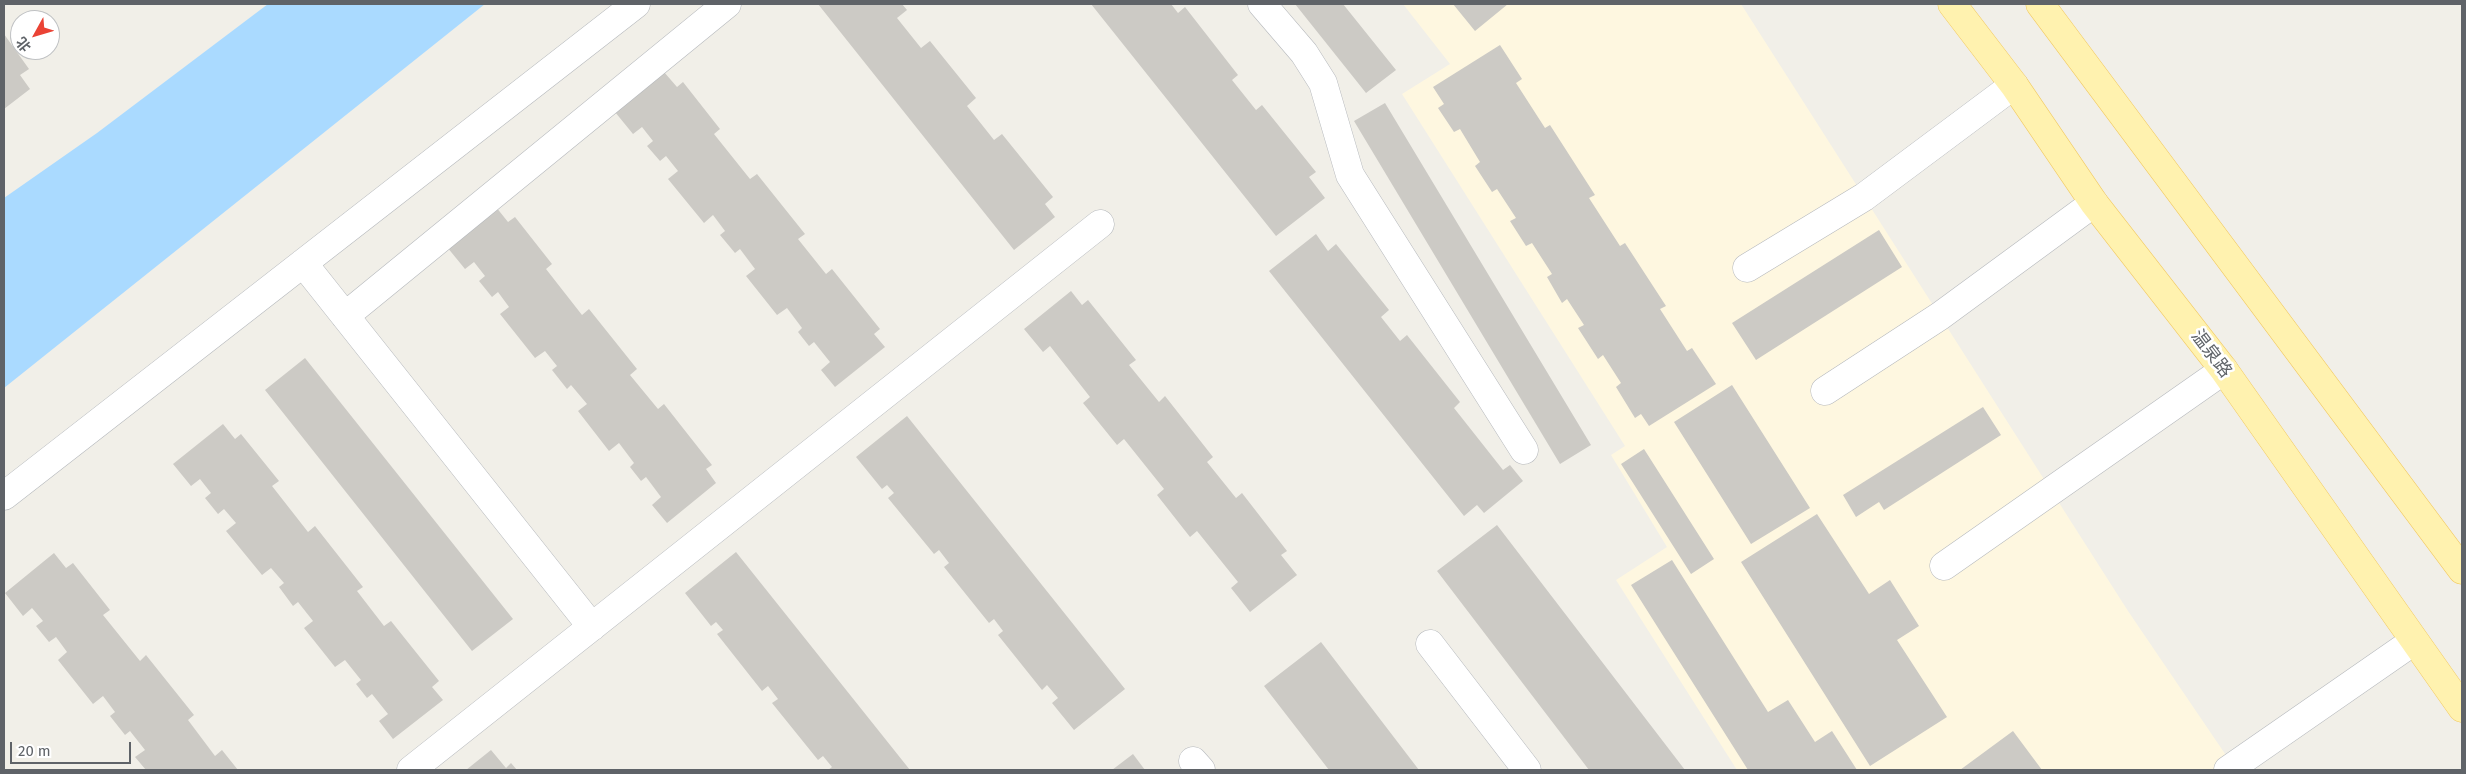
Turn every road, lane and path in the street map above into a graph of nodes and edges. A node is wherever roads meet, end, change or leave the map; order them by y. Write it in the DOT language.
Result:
graph roads {
  1 [pos="636,4"];
  2 [pos="727,4"];
  3 [pos="1262,4"];
  4 [pos="1952,4"];
  5 [pos="2040,4"];
  6 [pos="2014,85"];
  7 [pos="2094,203"];
  8 [pos="1100,224"];
  9 [pos="303,263"];
  10 [pos="1747,268"];
  11 [pos="345,316"];
  12 [pos="2224,370"];
  13 [pos="1826,391"];
  14 [pos="1524,450"];
  15 [pos="4,496"];
  16 [pos="1944,566"];
  17 [pos="2462,570"];
  18 [pos="592,627"];
  19 [pos="2414,641"];
  20 [pos="1430,644"];
  21 [pos="2462,708"];
  22 [pos="411,770"];
  23 [pos="1527,770"];
  24 [pos="2228,770"];
  1 -- 9 [label="street"];
  2 -- 11 [label="street"];
  3 -- 14 [label="street"];
  4 -- 6 [label="main road, 温泉路"];
  5 -- 17 [label="main road"];
  6 -- 7 [label="main road, 温泉路"];
  6 -- 10 [label="street"];
  7 -- 12 [label="main road, 温泉路"];
  7 -- 13 [label="street"];
  8 -- 18 [label="street"];
  9 -- 11 [label="street"];
  9 -- 15 [label="street"];
  11 -- 18 [label="street"];
  12 -- 16 [label="street"];
  12 -- 19 [label="main road, 温泉路"];
  18 -- 22 [label="street"];
  19 -- 21 [label="main road, 温泉路"];
  19 -- 24 [label="street"];
  20 -- 23 [label="street"];
}
